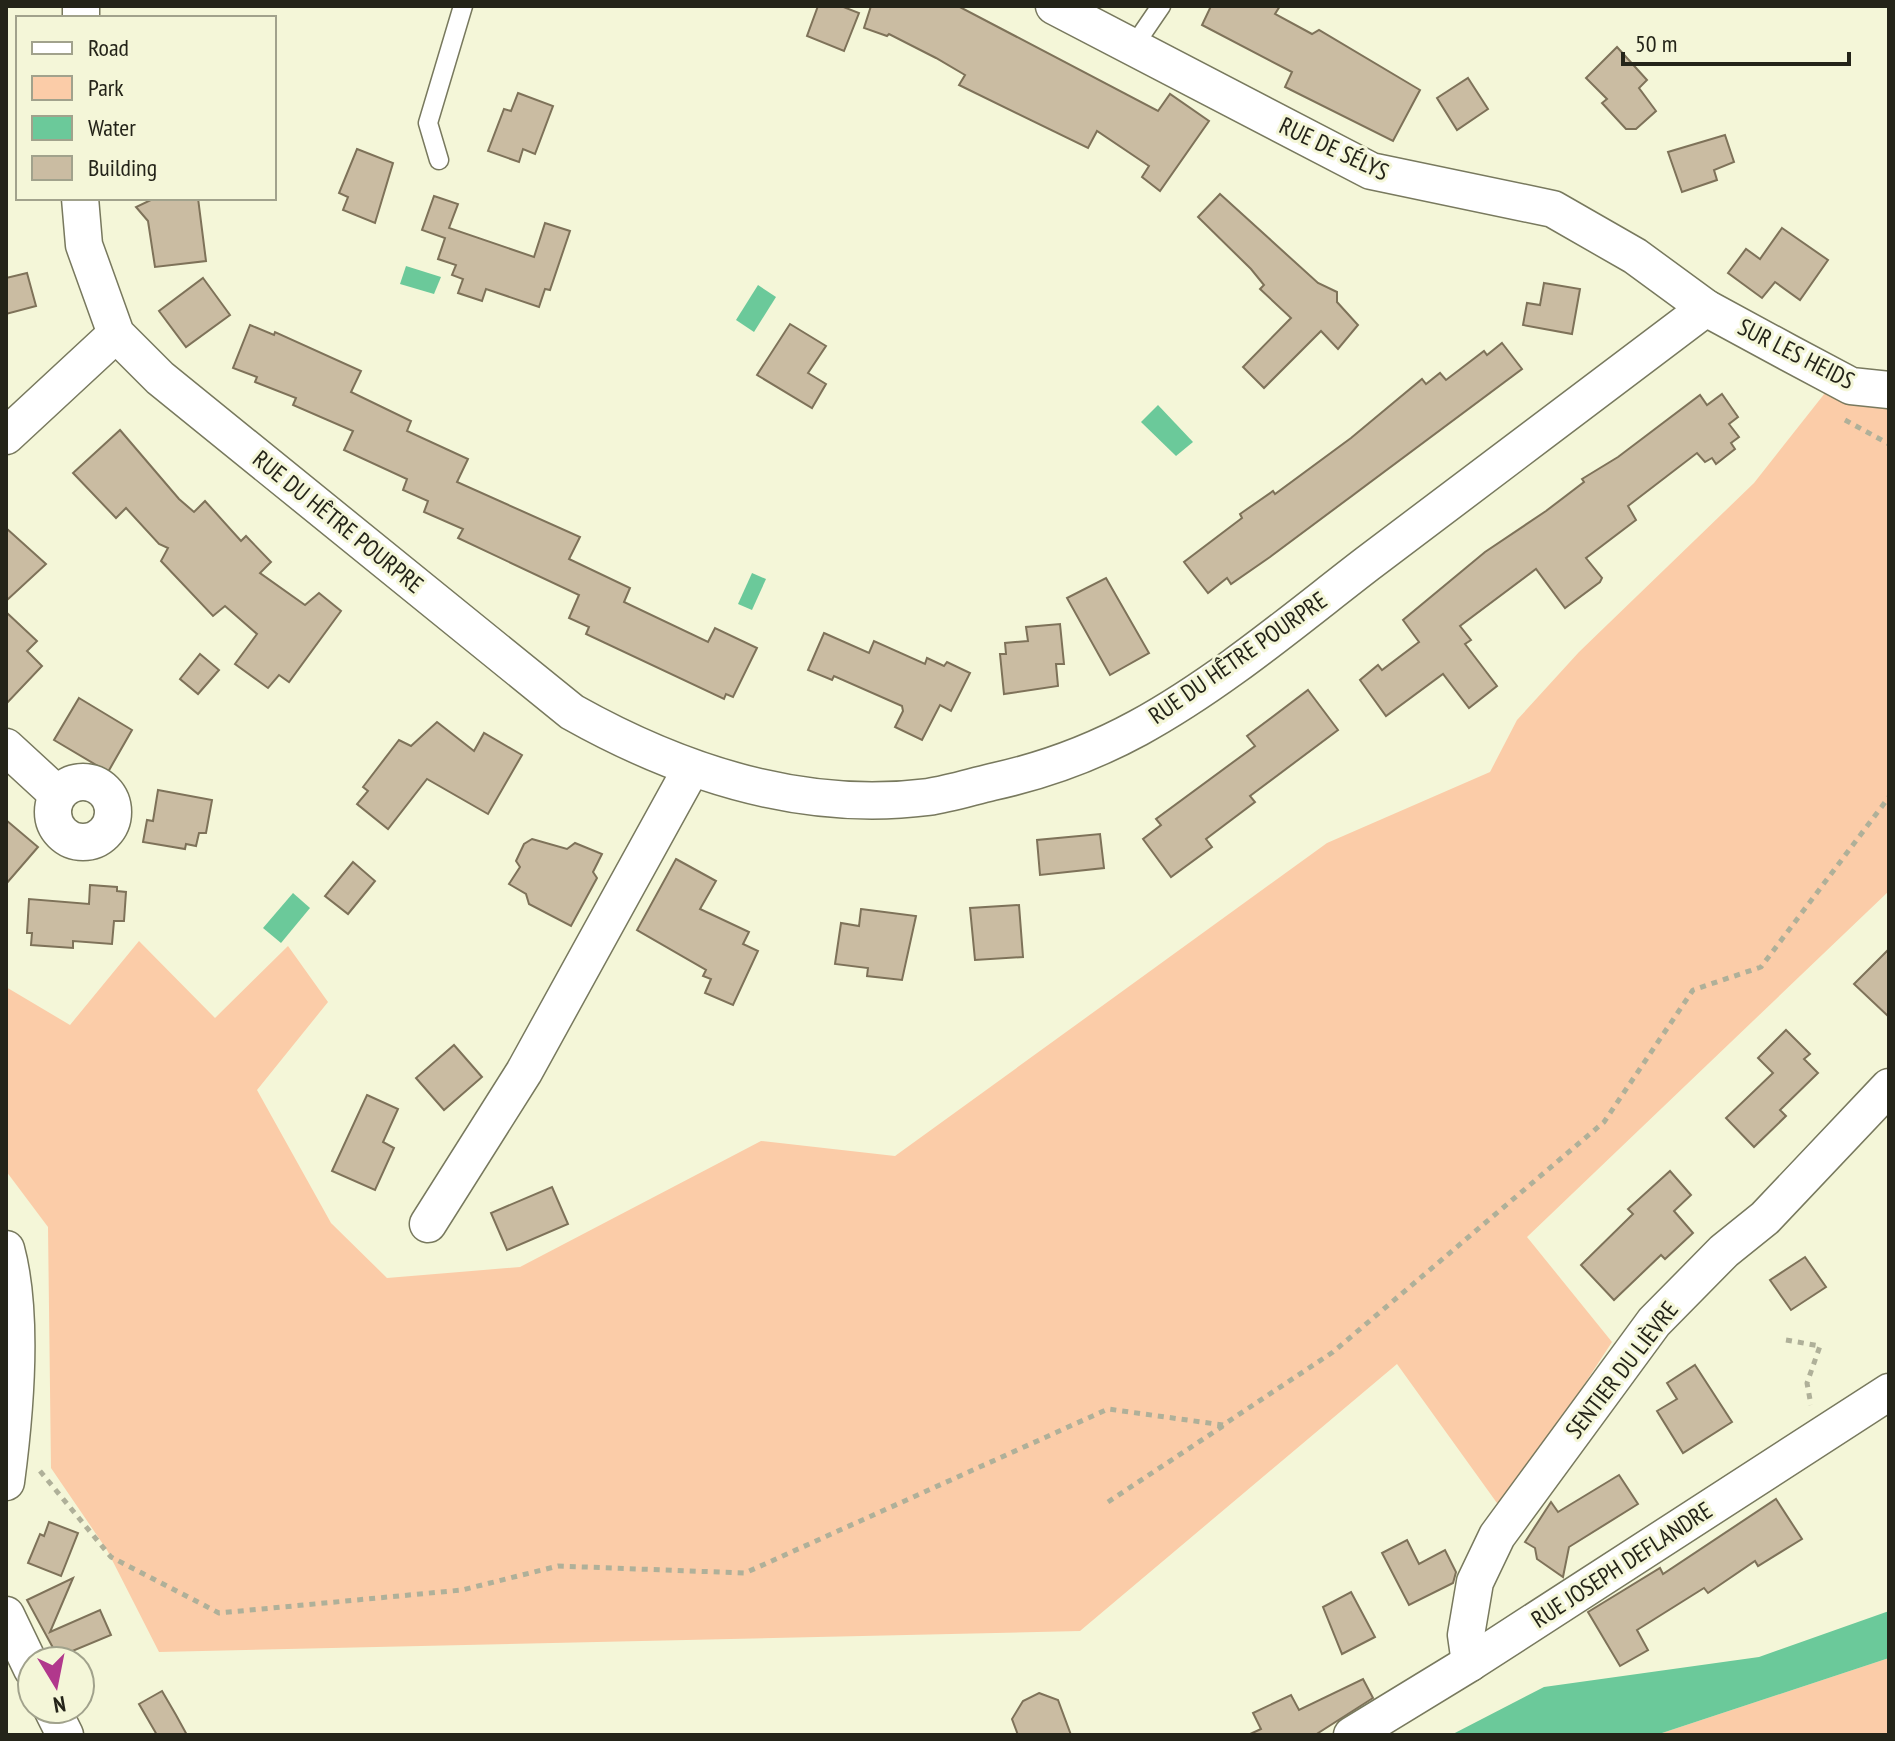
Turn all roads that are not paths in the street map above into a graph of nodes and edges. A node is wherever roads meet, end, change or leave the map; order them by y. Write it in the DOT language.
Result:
graph roads {
  1 [pos="463,6"];
  2 [pos="1054,6"];
  3 [pos="1161,6"];
  4 [pos="1133,47"];
  5 [pos="439,160"];
  6 [pos="80,200"];
  7 [pos="1706,308"];
  8 [pos="116,334"];
  9 [pos="1889,390"];
  10 [pos="6,436"];
  11 [pos="6,747"];
  12 [pos="691,769"];
  13 [pos="57,794"];
  14 [pos="1889,1087"];
  15 [pos="428,1224"];
  16 [pos="6,1249"];
  17 [pos="1889,1392"];
  18 [pos="9,1442"];
  19 [pos="6,1482"];
  20 [pos="6,1615"];
  21 [pos="20,1645"];
  22 [pos="1470,1663"];
  23 [pos="1352,1735"];
  1 -- 5 [label="lane"];
  2 -- 4 [label="street, RUE DE SÉLYS"];
  3 -- 4 [label="lane"];
  4 -- 7 [label="street, RUE DE SÉLYS"];
  6 -- 8 [label="street, RUE DU HÊTRE POURPRE"];
  7 -- 9 [label="street, SUR LES HEIDS"];
  7 -- 12 [label="street, RUE DU HÊTRE POURPRE"];
  8 -- 10 [label="street"];
  8 -- 12 [label="street, RUE DU HÊTRE POURPRE"];
  11 -- 13 [label="street"];
  12 -- 15 [label="street"];
  14 -- 22 [label="street, SENTIER DU LIÈVRE"];
  16 -- 18 [label="street"];
  17 -- 22 [label="street, RUE JOSEPH DEFLANDRE"];
  18 -- 19 [label="street"];
  20 -- 21 [label="street"];
  22 -- 23 [label="street, RUE JOSEPH DEFLANDRE"];
}
